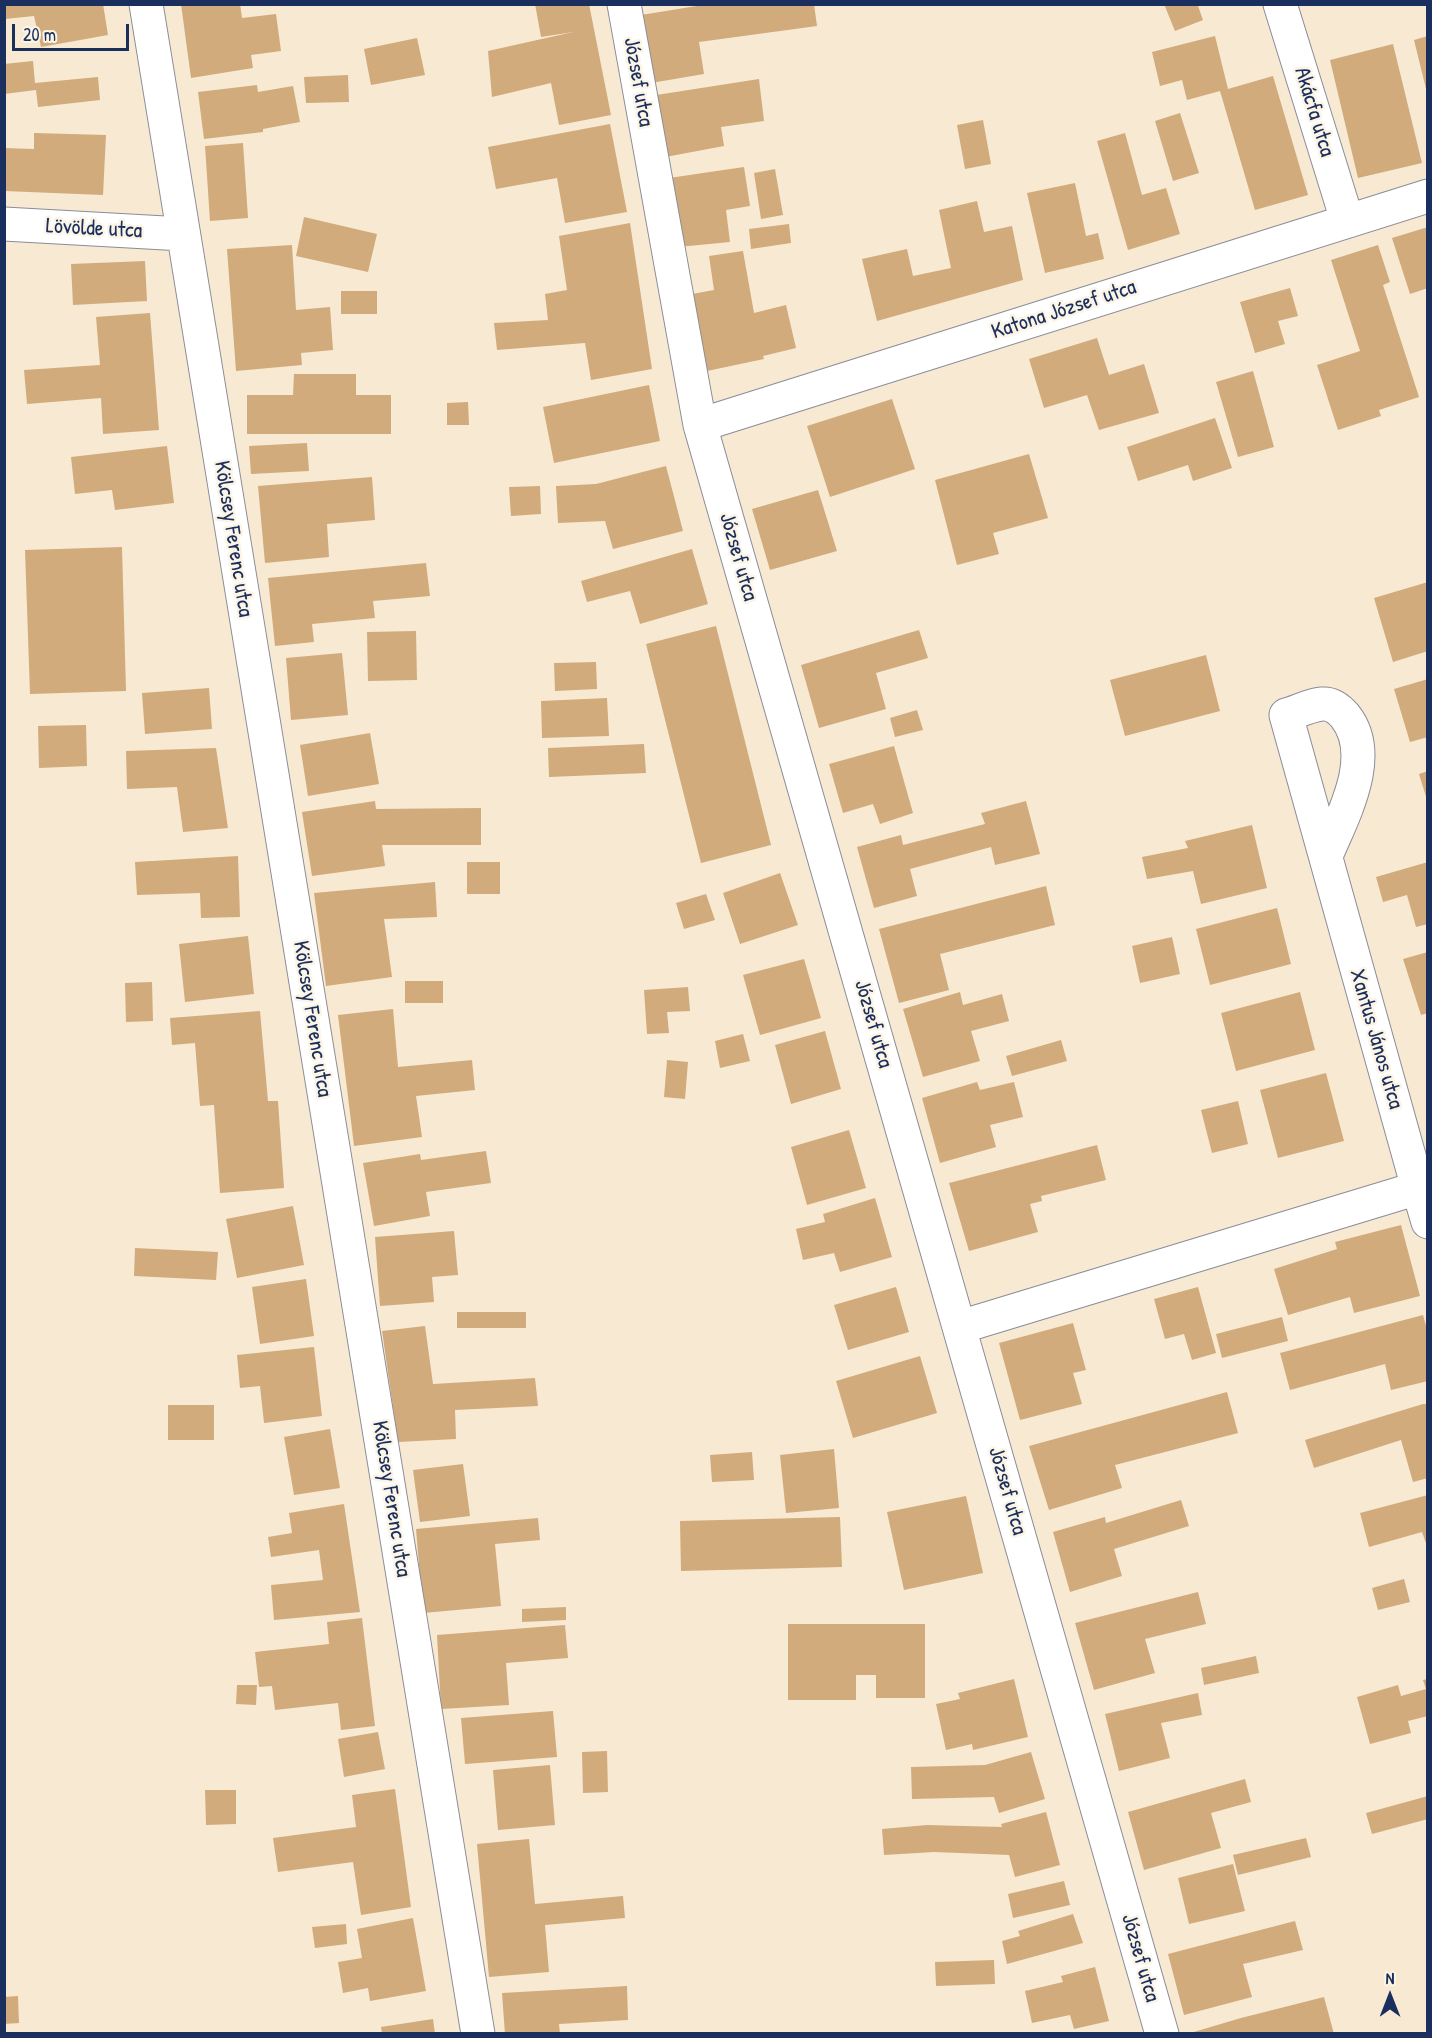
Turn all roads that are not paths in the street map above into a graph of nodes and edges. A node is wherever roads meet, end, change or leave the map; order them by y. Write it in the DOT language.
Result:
graph roads {
  1 [pos="146,4"];
  2 [pos="624,4"];
  3 [pos="1280,4"];
  4 [pos="1428,196"];
  5 [pos="1347,220"];
  6 [pos="4,224"];
  7 [pos="183,234"];
  8 [pos="700,424"];
  9 [pos="1326,856"];
  10 [pos="1418,1188"];
  11 [pos="1428,1222"];
  12 [pos="960,1326"];
  13 [pos="478,2034"];
  14 [pos="1162,2034"];
  1 -- 7 [label="street, Kölcsey Ferenc utca"];
  2 -- 8 [label="street, József utca"];
  3 -- 5 [label="street, Akácfa utca"];
  4 -- 5 [label="street, Katona József utca"];
  5 -- 8 [label="street, Katona József utca"];
  6 -- 7 [label="street, Lövölde utca"];
  7 -- 13 [label="street, Kölcsey Ferenc utca"];
  8 -- 12 [label="street, József utca"];
  9 -- 10 [label="street, Xantus János utca"];
  10 -- 11 [label="street, Xantus János utca"];
  10 -- 12 [label="street"];
  12 -- 14 [label="street, József utca"];
}
